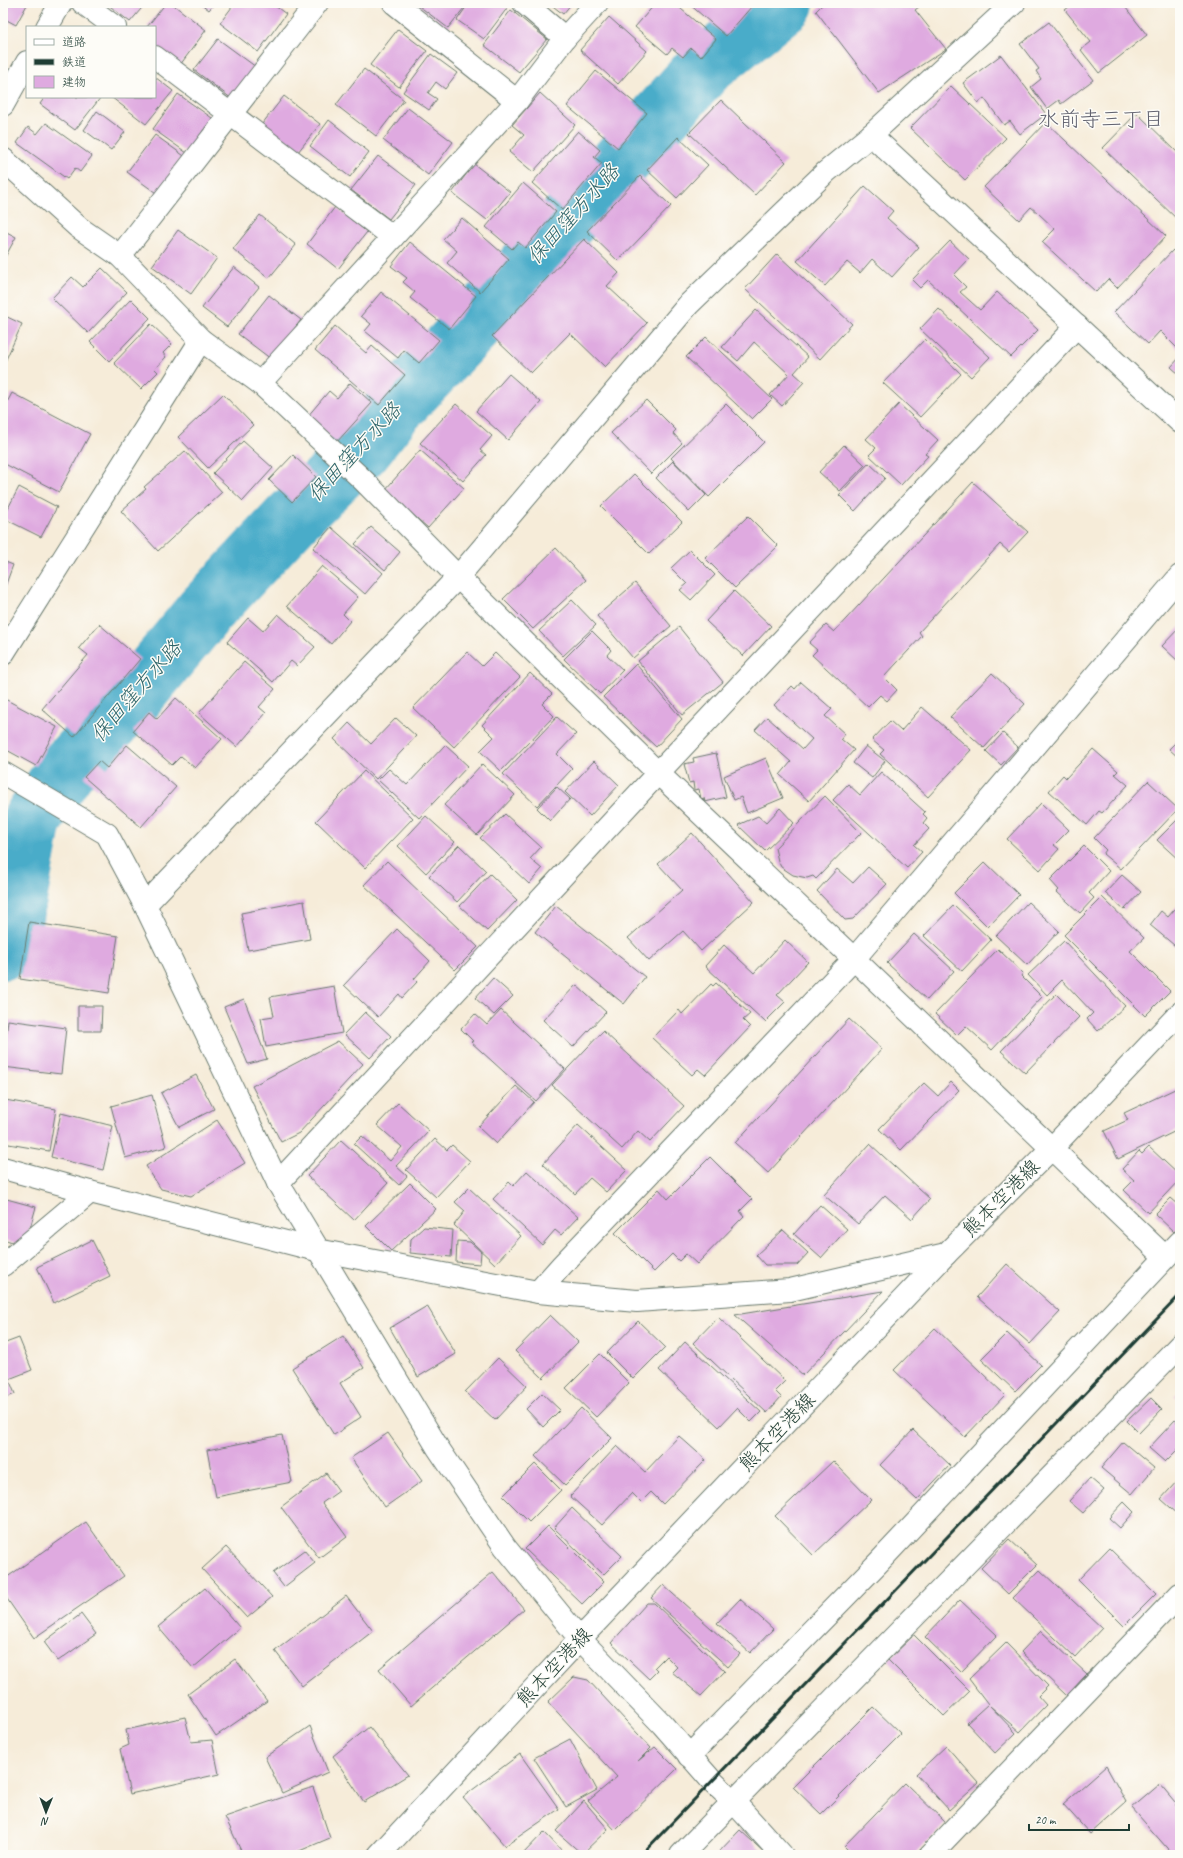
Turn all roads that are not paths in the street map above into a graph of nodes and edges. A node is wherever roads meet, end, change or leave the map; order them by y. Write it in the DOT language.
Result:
graph roads {
  1 [pos="61,3"];
  2 [pos="83,3"];
  3 [pos="316,3"];
  4 [pos="394,3"];
  5 [pos="524,3"];
  6 [pos="597,3"];
  7 [pos="1014,3"];
  8 [pos="48,26"];
  9 [pos="113,26"];
  10 [pos="565,38"];
  11 [pos="156,59"];
  12 [pos="26,64"];
  13 [pos="517,101"];
  14 [pos="3,105"];
  15 [pos="230,114"];
  16 [pos="871,135"];
  17 [pos="3,159"];
  18 [pos="393,237"];
  19 [pos="120,256"];
  20 [pos="1077,326"];
  21 [pos="201,340"];
  22 [pos="260,383"];
  23 [pos="1180,422"];
  24 [pos="1180,576"];
  25 [pos="458,577"];
  26 [pos="3,654"];
  27 [pos="3,773"];
  28 [pos="658,773"];
  29 [pos="145,905"];
  30 [pos="854,959"];
  31 [pos="1180,1013"];
  32 [pos="1051,1149"];
  33 [pos="3,1168"];
  34 [pos="278,1183"];
  35 [pos="90,1192"];
  36 [pos="317,1250"];
  37 [pos="1173,1250"];
  38 [pos="946,1254"];
  39 [pos="3,1265"];
  40 [pos="538,1292"];
  41 [pos="1180,1345"];
  42 [pos="1180,1594"];
  43 [pos="580,1639"];
  44 [pos="689,1756"];
  45 [pos="733,1801"];
  46 [pos="379,1855"];
  47 [pos="681,1855"];
  48 [pos="782,1855"];
  49 [pos="930,1855"];
  1 -- 8 [label="street"];
  2 -- 9 [label="street"];
  3 -- 15 [label="street"];
  4 -- 13 [label="street"];
  5 -- 10 [label="street"];
  6 -- 10 [label="street"];
  7 -- 16 [label="street"];
  10 -- 13 [label="street"];
  11 -- 15 [label="street"];
  12 -- 14 [label="street"];
  13 -- 18 [label="street"];
  15 -- 18 [label="street"];
  15 -- 19 [label="street"];
  16 -- 20 [label="street"];
  16 -- 25 [label="street"];
  17 -- 19 [label="street"];
  18 -- 22 [label="street"];
  19 -- 21 [label="street"];
  20 -- 23 [label="street"];
  20 -- 28 [label="street"];
  21 -- 22 [label="street"];
  21 -- 26 [label="street"];
  22 -- 25 [label="street"];
  24 -- 30 [label="street"];
  25 -- 28 [label="street"];
  25 -- 29 [label="street"];
  27 -- 29 [label="street"];
  28 -- 30 [label="street"];
  28 -- 34 [label="street"];
  29 -- 34 [label="street"];
  30 -- 32 [label="street"];
  30 -- 40 [label="street"];
  31 -- 32 [label="street, 熊本空港線"];
  32 -- 37 [label="street"];
  32 -- 38 [label="street, 熊本空港線"];
  33 -- 35 [label="street"];
  34 -- 36 [label="street"];
  35 -- 36 [label="street"];
  35 -- 39 [label="street"];
  36 -- 40 [label="street"];
  36 -- 43 [label="street"];
  37 -- 44 [label="street"];
  38 -- 40 [label="street"];
  38 -- 43 [label="street, 熊本空港線"];
  41 -- 45 [label="street"];
  42 -- 49 [label="street"];
  43 -- 44 [label="street"];
  43 -- 46 [label="street, 熊本空港線"];
  44 -- 45 [label="street"];
  45 -- 47 [label="street"];
  45 -- 48 [label="street"];
}
